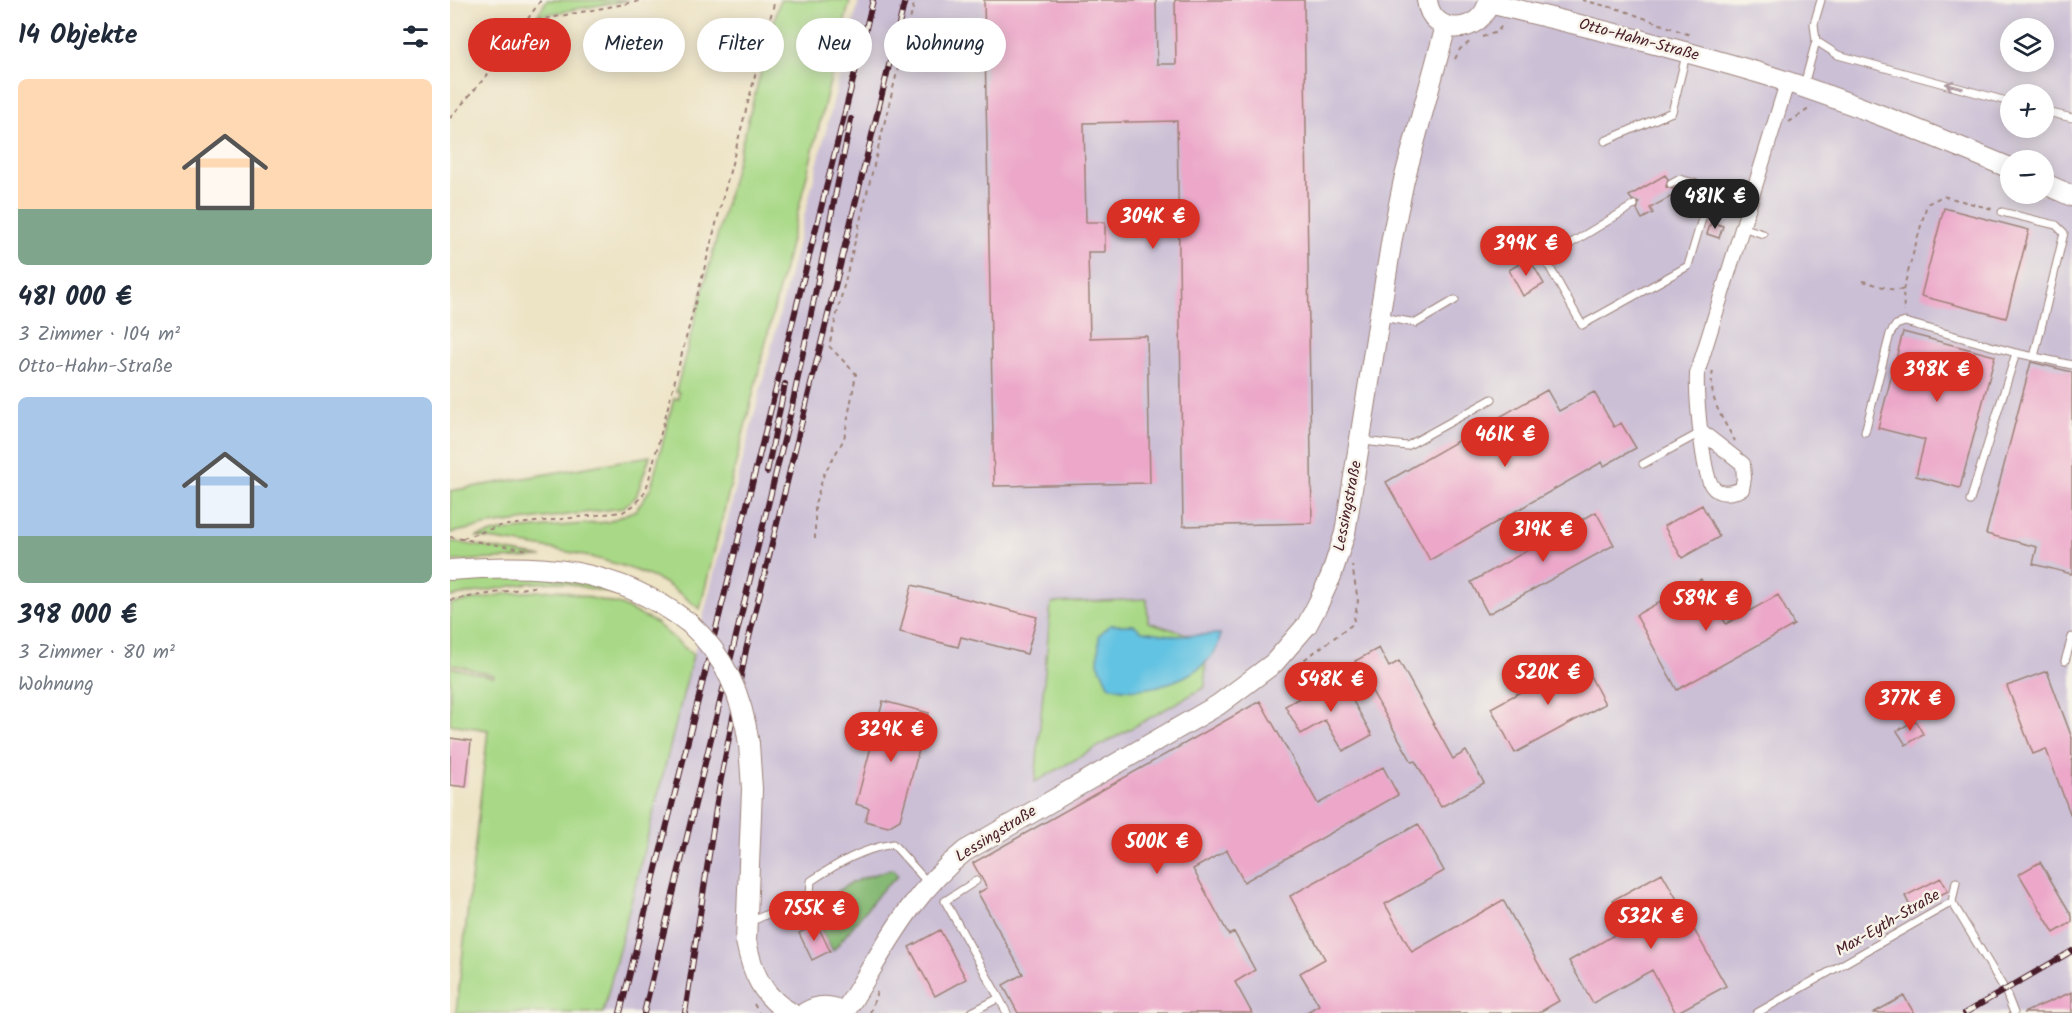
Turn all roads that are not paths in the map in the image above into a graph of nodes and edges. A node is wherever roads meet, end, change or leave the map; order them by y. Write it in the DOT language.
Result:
graph roads {
  1 [pos="1427,0"];
  2 [pos="1821,0"];
  3 [pos="1489,1"];
  4 [pos="1446,26"];
  5 [pos="1815,41"];
  6 [pos="1686,53"];
  7 [pos="1802,88"];
  8 [pos="2000,99"];
  9 [pos="2054,114"];
  10 [pos="2072,118"];
  11 [pos="1605,141"];
  12 [pos="2000,164"];
  13 [pos="1671,184"];
  14 [pos="1711,188"];
  15 [pos="2054,188"];
  16 [pos="2072,196"];
  17 [pos="1751,199"];
  18 [pos="1634,205"];
  19 [pos="2002,212"];
  20 [pos="1743,227"];
  21 [pos="1763,234"];
  22 [pos="1455,300"];
  23 [pos="1379,316"];
  24 [pos="2016,353"];
  25 [pos="2034,357"];
  26 [pos="2072,365"];
  27 [pos="1492,399"];
  28 [pos="1702,432"];
  29 [pos="1865,432"];
  30 [pos="1360,440"];
  31 [pos="1643,464"];
  32 [pos="1970,501"];
  33 [pos="450,570"];
  34 [pos="2072,637"];
  35 [pos="2066,662"];
  36 [pos="976,881"];
  37 [pos="1956,882"];
  38 [pos="928,884"];
  39 [pos="1952,902"];
  40 [pos="745,920"];
  41 [pos="999,998"];
  42 [pos="791,1013"];
  43 [pos="806,1013"];
  44 [pos="844,1013"];
  45 [pos="970,1013"];
  46 [pos="1007,1013"];
  47 [pos="1757,1013"];
  48 [pos="2014,1013"];
  1 -- 4 [label="street"];
  2 -- 5 [label="lane"];
  3 -- 4 [label="street"];
  3 -- 6 [label="street, Otto-Hahn-Straße"];
  4 -- 23 [label="street, Lessingstraße"];
  5 -- 7 [label="lane"];
  8 -- 5 [label="lane, one-way"];
  6 -- 7 [label="street, Otto-Hahn-Straße"];
  6 -- 11 [label="lane"];
  7 -- 12 [label="street, Otto-Hahn-Straße"];
  7 -- 17 [label="street"];
  9 -- 10 [label="lane"];
  13 -- 14 [label="lane"];
  14 -- 17 [label="lane"];
  14 -- 18 [label="lane"];
  15 -- 16 [label="street"];
  17 -- 20 [label="street"];
  19 -- 25 [label="lane"];
  20 -- 21 [label="lane"];
  20 -- 28 [label="street"];
  22 -- 23 [label="lane"];
  23 -- 30 [label="street, Lessingstraße"];
  24 -- 25 [label="lane"];
  24 -- 29 [label="lane"];
  24 -- 32 [label="lane"];
  25 -- 26 [label="lane"];
  27 -- 30 [label="lane"];
  28 -- 28 [label="street"];
  28 -- 31 [label="lane"];
  30 -- 38 [label="street, Lessingstraße"];
  33 -- 40 [label="street, bridge"];
  34 -- 35 [label="lane"];
  36 -- 41 [label="lane"];
  37 -- 39 [label="lane"];
  38 -- 40 [label="lane"];
  38 -- 44 [label="street, Lessingstraße"];
  39 -- 47 [label="lane, Max-Eyth-Straße"];
  39 -- 48 [label="lane, Max-Eyth-Straße"];
  40 -- 42 [label="street"];
  41 -- 45 [label="lane"];
  41 -- 46 [label="lane"];
  43 -- 44 [label="street, Lessingstraße"];
}
